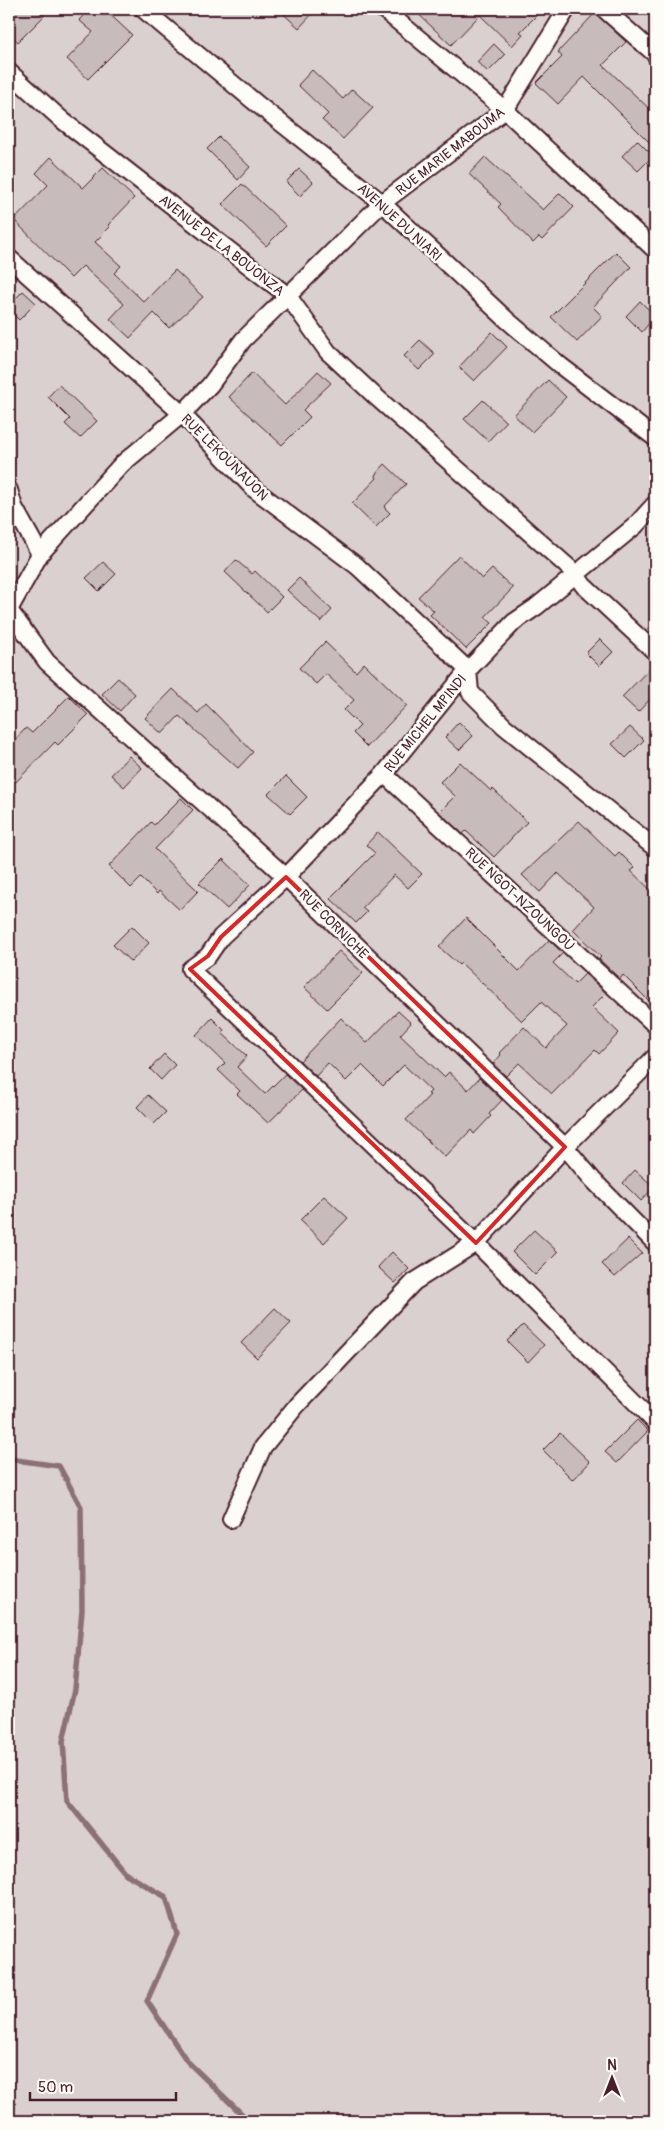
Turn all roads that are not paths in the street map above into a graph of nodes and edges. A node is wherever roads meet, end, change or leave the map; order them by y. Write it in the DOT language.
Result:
graph roads {
  1 [pos="143,9"];
  2 [pos="384,9"];
  3 [pos="567,9"];
  4 [pos="604,9"];
  5 [pos="655,54"];
  6 [pos="9,72"];
  7 [pos="505,110"];
  8 [pos="382,204"];
  9 [pos="655,250"];
  10 [pos="9,258"];
  11 [pos="288,296"];
  12 [pos="182,414"];
  13 [pos="655,438"];
  14 [pos="9,490"];
  15 [pos="655,504"];
  16 [pos="40,554"];
  17 [pos="575,574"];
  18 [pos="9,610"];
  19 [pos="655,652"];
  20 [pos="468,670"];
  21 [pos="384,774"];
  22 [pos="655,848"];
  23 [pos="286,877"];
  24 [pos="655,1025"];
  25 [pos="655,1057"];
  26 [pos="565,1147"];
  27 [pos="653,1234"];
  28 [pos="476,1243"];
  29 [pos="655,1422"];
  30 [pos="231,1519"];
  1 -- 8 [label="street, AVENUE DU NIARI"];
  2 -- 7 [label="street"];
  3 -- 7 [label="street, RUE MARIE MABOUMA"];
  4 -- 5 [label="street"];
  6 -- 11 [label="street, AVENUE DE LA BOUONZA"];
  7 -- 8 [label="street, RUE MARIE MABOUMA"];
  7 -- 9 [label="street"];
  8 -- 11 [label="street, RUE MARIE MABOUMA"];
  8 -- 13 [label="street, AVENUE DU NIARI"];
  10 -- 12 [label="street, RUE LEKOUNAUON"];
  11 -- 12 [label="street, RUE MARIE MABOUMA"];
  11 -- 17 [label="street, AVENUE DE LA BOUONZA"];
  12 -- 16 [label="street, RUE MARIE MABOUMA"];
  12 -- 20 [label="street, RUE LEKOUNAUON"];
  14 -- 16 [label="street"];
  15 -- 17 [label="street, RUE MICHEL MPINDI"];
  16 -- 18 [label="street, RUE MARIE MABOUMA"];
  17 -- 19 [label="street, AVENUE DE LA BOUONZA"];
  17 -- 20 [label="street, RUE MICHEL MPINDI"];
  18 -- 23 [label="street, RUE CORNICHE"];
  20 -- 21 [label="street, RUE MICHEL MPINDI"];
  20 -- 22 [label="street"];
  21 -- 23 [label="street, RUE MICHEL MPINDI"];
  21 -- 24 [label="street, RUE NGOT-NZOUNGOU"];
  23 -- 26 [label="street, RUE CORNICHE"];
  23 -- 28 [label="street, RUE MICHEL MPINDI"];
  25 -- 26 [label="street"];
  26 -- 27 [label="street, RUE CORNICHE"];
  26 -- 28 [label="street"];
  28 -- 29 [label="street"];
  28 -- 30 [label="street"];
}
